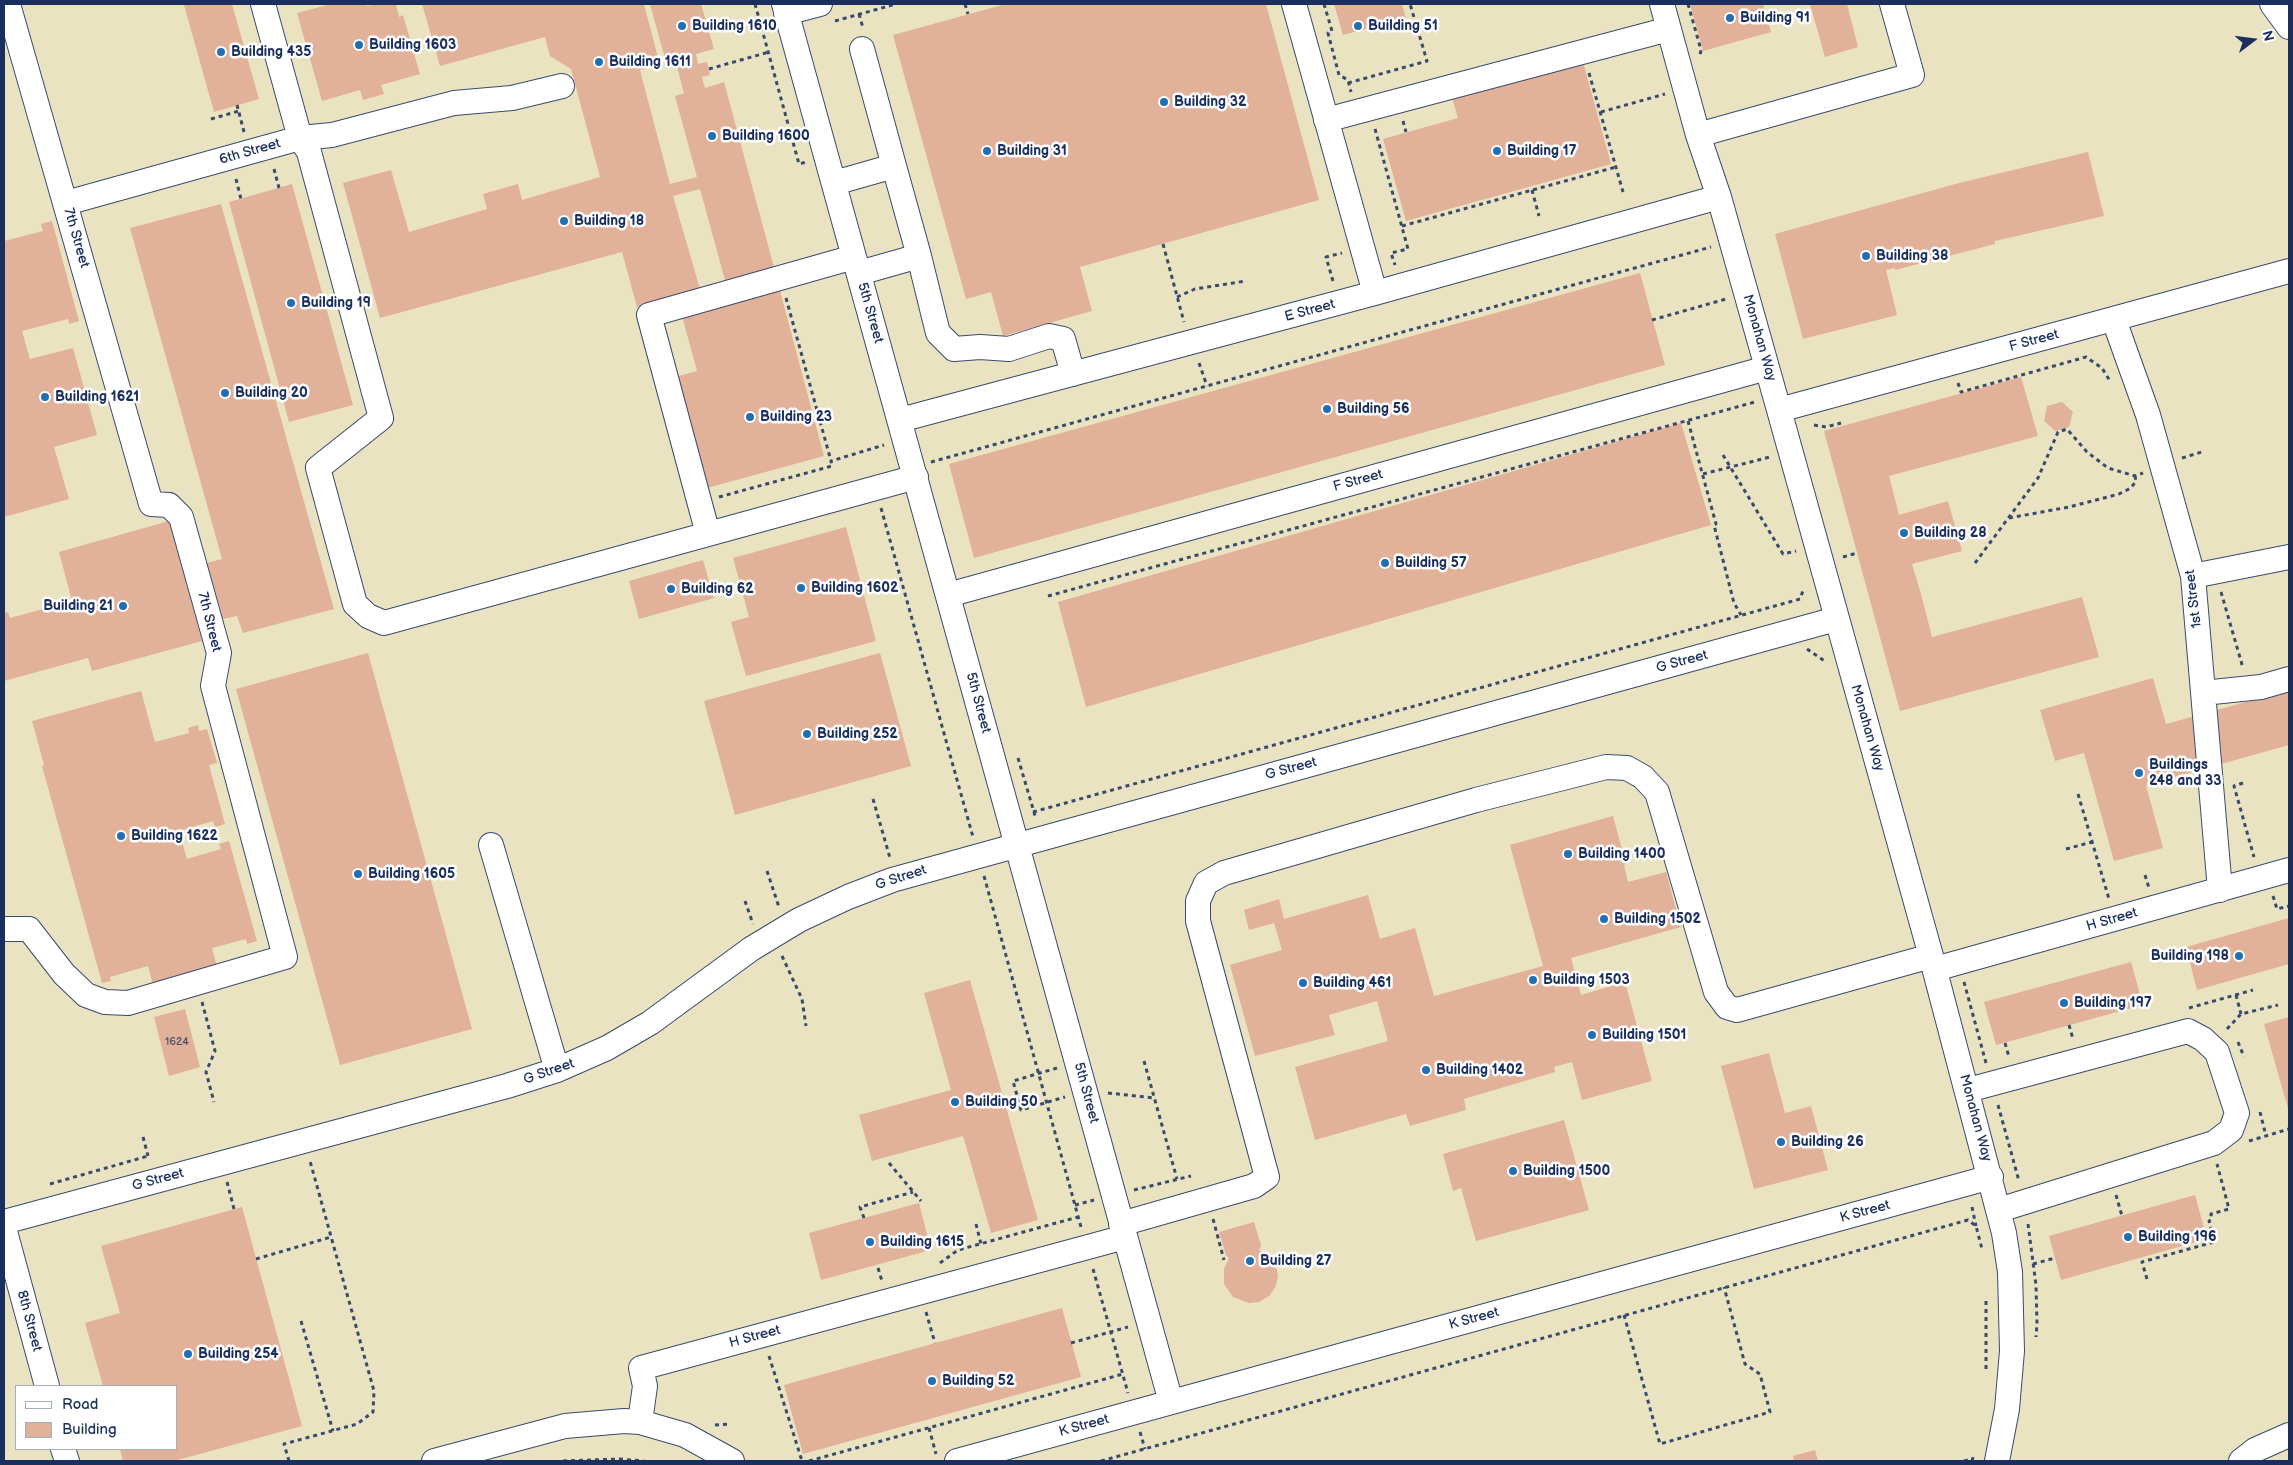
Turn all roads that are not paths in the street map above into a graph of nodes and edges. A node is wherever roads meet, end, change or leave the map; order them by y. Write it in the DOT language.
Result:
graph roads {
  1 [pos="8,4"];
  2 [pos="263,4"];
  3 [pos="1294,4"];
  4 [pos="1662,4"];
  5 [pos="1892,4"];
  6 [pos="2272,4"];
  7 [pos="785,8"];
  8 [pos="827,12"];
  9 [pos="2289,27"];
  10 [pos="1669,29"];
  11 [pos="863,41"];
  12 [pos="562,86"];
  13 [pos="1326,120"];
  14 [pos="1698,135"];
  15 [pos="300,138"];
  16 [pos="894,166"];
  17 [pos="834,183"];
  18 [pos="1719,197"];
  19 [pos="66,203"];
  20 [pos="919,256"];
  21 [pos="857,265"];
  22 [pos="2289,271"];
  23 [pos="1375,293"];
  24 [pos="2114,320"];
  25 [pos="1767,368"];
  26 [pos="1073,374"];
  27 [pos="1769,406"];
  28 [pos="900,420"];
  29 [pos="926,470"];
  30 [pos="708,534"];
  31 [pos="2289,557"];
  32 [pos="2193,576"];
  33 [pos="948,594"];
  34 [pos="1836,619"];
  35 [pos="2289,679"];
  36 [pos="2203,693"];
  37 [pos="491,845"];
  38 [pos="1017,845"];
  39 [pos="2289,870"];
  40 [pos="2220,890"];
  41 [pos="4,930"];
  42 [pos="1933,963"];
  43 [pos="557,1070"];
  44 [pos="1968,1090"];
  45 [pos="1991,1177"];
  46 [pos="1999,1210"];
  47 [pos="4,1222"];
  48 [pos="4,1228"];
  49 [pos="1123,1230"];
  50 [pos="47,1385"];
  51 [pos="1171,1402"];
  52 [pos="640,1422"];
  53 [pos="2289,1435"];
  54 [pos="434,1461"];
  55 [pos="732,1461"];
  56 [pos="957,1461"];
  57 [pos="1997,1461"];
  58 [pos="2241,1461"];
  1 -- 19 [label="street, 7th Street"];
  2 -- 15 [label="street"];
  3 -- 13 [label="street"];
  4 -- 10 [label="street, Monahan Way"];
  5 -- 14 [label="street"];
  6 -- 9 [label="street"];
  7 -- 8 [label="street"];
  7 -- 17 [label="street, 5th Street"];
  10 -- 13 [label="street"];
  10 -- 14 [label="street, Monahan Way"];
  11 -- 16 [label="street"];
  12 -- 15 [label="street, 6th Street"];
  13 -- 23 [label="street"];
  14 -- 18 [label="street, Monahan Way"];
  15 -- 19 [label="street, 6th Street"];
  15 -- 30 [label="street"];
  16 -- 17 [label="street"];
  16 -- 20 [label="street"];
  17 -- 21 [label="street, 5th Street"];
  18 -- 23 [label="street, E Street"];
  18 -- 25 [label="street, Monahan Way"];
  19 -- 41 [label="street, 7th Street"];
  20 -- 21 [label="street"];
  20 -- 26 [label="street"];
  21 -- 28 [label="street, 5th Street"];
  21 -- 30 [label="street"];
  22 -- 24 [label="street, F Street"];
  23 -- 26 [label="street, E Street"];
  24 -- 27 [label="street, F Street"];
  24 -- 32 [label="street, 1st Street"];
  25 -- 27 [label="street, Monahan Way"];
  25 -- 33 [label="street, F Street"];
  26 -- 28 [label="street, E Street"];
  27 -- 34 [label="street, Monahan Way"];
  28 -- 29 [label="street, 5th Street"];
  29 -- 30 [label="street"];
  29 -- 33 [label="street, 5th Street"];
  31 -- 32 [label="street"];
  32 -- 36 [label="street, 1st Street"];
  33 -- 38 [label="street, 5th Street"];
  34 -- 38 [label="street, G Street"];
  34 -- 42 [label="street, Monahan Way"];
  35 -- 36 [label="street"];
  36 -- 40 [label="street, 1st Street"];
  37 -- 43 [label="street"];
  38 -- 43 [label="street, G Street"];
  38 -- 49 [label="street, 5th Street"];
  39 -- 40 [label="street, H Street"];
  40 -- 42 [label="street, H Street"];
  42 -- 44 [label="street, Monahan Way"];
  42 -- 49 [label="street, H Street"];
  43 -- 47 [label="street, G Street"];
  44 -- 45 [label="street, Monahan Way"];
  44 -- 46 [label="street"];
  45 -- 46 [label="street, Monahan Way"];
  45 -- 51 [label="street, K Street"];
  46 -- 57 [label="street, Monahan Way"];
  48 -- 50 [label="street, 8th Street"];
  49 -- 51 [label="street, 5th Street"];
  49 -- 52 [label="street, H Street"];
  51 -- 56 [label="street, K Street"];
  52 -- 54 [label="street"];
  52 -- 55 [label="street"];
  53 -- 58 [label="street"];
}
